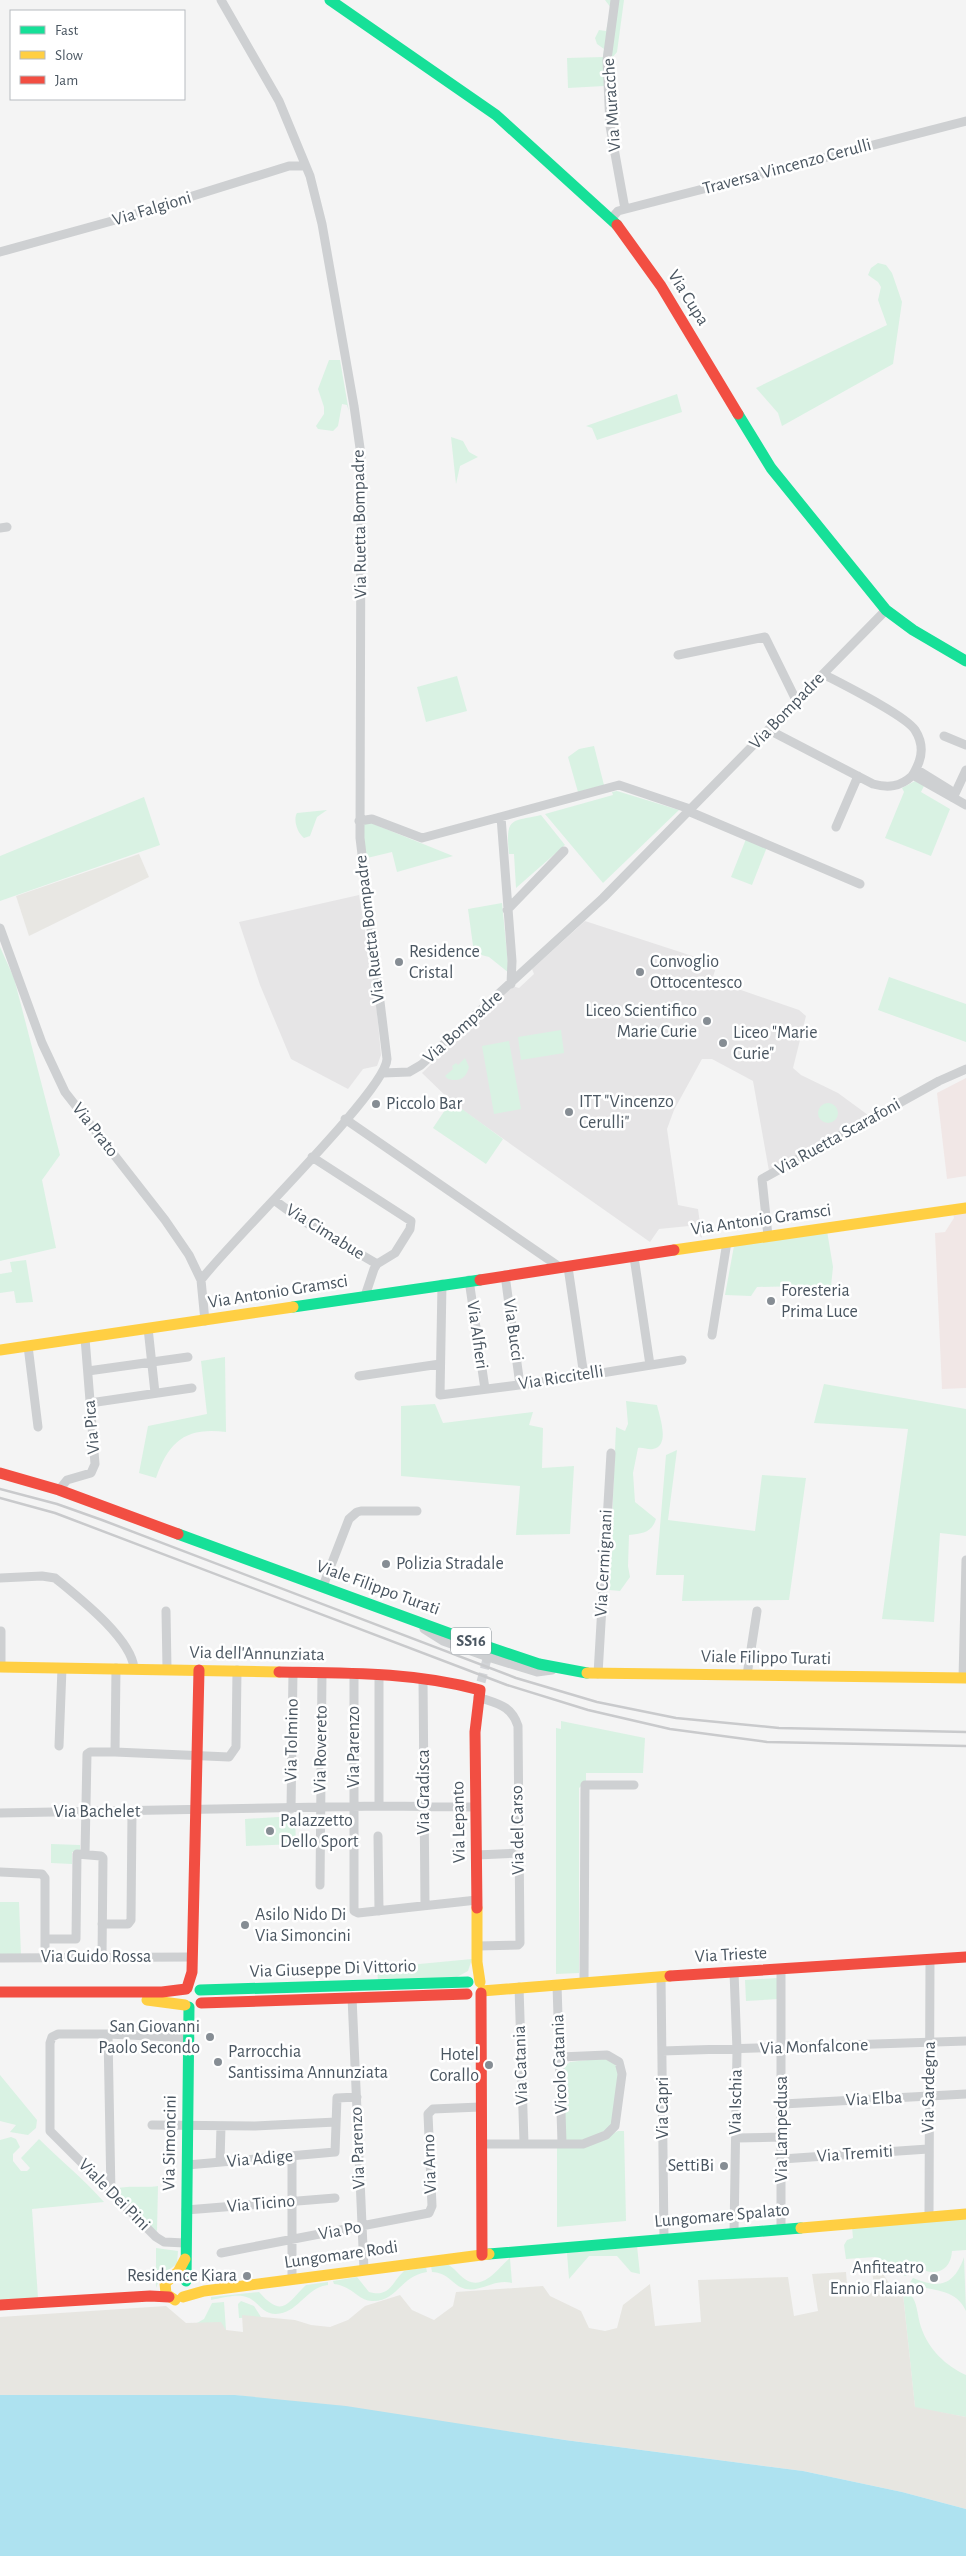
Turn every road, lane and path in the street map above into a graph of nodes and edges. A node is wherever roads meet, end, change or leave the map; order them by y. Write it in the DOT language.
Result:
graph roads {
  1 [pos="221,0"];
  2 [pos="330,0"];
  3 [pos="615,0"];
  4 [pos="966,121"];
  5 [pos="304,166"];
  6 [pos="625,209"];
  7 [pos="611,220"];
  8 [pos="0,252"];
  9 [pos="886,610"];
  10 [pos="678,656"];
  11 [pos="966,661"];
  12 [pos="824,674"];
  13 [pos="797,702"];
  14 [pos="769,730"];
  15 [pos="944,736"];
  16 [pos="966,745"];
  17 [pos="966,770"];
  18 [pos="915,772"];
  19 [pos="858,776"];
  20 [pos="955,796"];
  21 [pos="966,799"];
  22 [pos="966,806"];
  23 [pos="689,810"];
  24 [pos="501,817"];
  25 [pos="359,821"];
  26 [pos="836,827"];
  27 [pos="564,851"];
  28 [pos="860,884"];
  29 [pos="507,910"];
  30 [pos="0,928"];
  31 [pos="511,984"];
  32 [pos="966,1069"];
  33 [pos="383,1073"];
  34 [pos="345,1119"];
  35 [pos="312,1157"];
  36 [pos="274,1200"];
  37 [pos="966,1208"];
  38 [pos="768,1236"];
  39 [pos="727,1242"];
  40 [pos="634,1257"];
  41 [pos="377,1264"];
  42 [pos="565,1268"];
  43 [pos="505,1275"];
  44 [pos="201,1280"];
  45 [pos="469,1280"];
  46 [pos="442,1284"];
  47 [pos="365,1296"];
  48 [pos="205,1321"];
  49 [pos="148,1328"];
  50 [pos="712,1335"];
  51 [pos="85,1338"];
  52 [pos="28,1346"];
  53 [pos="0,1350"];
  54 [pos="188,1357"];
  55 [pos="682,1360"];
  56 [pos="151,1363"];
  57 [pos="440,1364"];
  58 [pos="650,1365"];
  59 [pos="88,1371"];
  60 [pos="359,1376"];
  61 [pos="584,1376"];
  62 [pos="520,1385"];
  63 [pos="192,1388"];
  64 [pos="484,1389"];
  65 [pos="155,1393"];
  66 [pos="90,1403"];
  67 [pos="38,1427"];
  68 [pos="611,1453"];
  69 [pos="0,1473"];
  70 [pos="59,1490"];
  71 [pos="417,1512"];
  72 [pos="966,1560"];
  73 [pos="0,1578"];
  74 [pos="323,1586"];
  75 [pos="166,1611"];
  76 [pos="757,1611"];
  77 [pos="403,1616"];
  78 [pos="965,1618"];
  79 [pos="1,1631"];
  80 [pos="1,1667"];
  81 [pos="62,1668"];
  82 [pos="116,1668"];
  83 [pos="134,1668"];
  84 [pos="167,1669"];
  85 [pos="199,1670"];
  86 [pos="237,1670"];
  87 [pos="562,1670"];
  88 [pos="293,1672"];
  89 [pos="322,1673"];
  90 [pos="354,1673"];
  91 [pos="380,1674"];
  92 [pos="598,1674"];
  93 [pos="747,1675"];
  94 [pos="964,1678"];
  95 [pos="422,1679"];
  96 [pos="479,1693"];
  97 [pos="59,1746"];
  98 [pos="115,1752"];
  99 [pos="196,1756"];
  100 [pos="634,1785"];
  101 [pos="379,1806"];
  102 [pos="354,1807"];
  103 [pos="476,1807"];
  104 [pos="320,1808"];
  105 [pos="424,1808"];
  106 [pos="291,1809"];
  107 [pos="195,1810"];
  108 [pos="86,1812"];
  109 [pos="132,1812"];
  110 [pos="0,1813"];
  111 [pos="378,1836"];
  112 [pos="518,1853"];
  113 [pos="85,1854"];
  114 [pos="477,1855"];
  115 [pos="0,1872"];
  116 [pos="320,1885"];
  117 [pos="477,1900"];
  118 [pos="425,1905"];
  119 [pos="379,1911"];
  120 [pos="102,1924"];
  121 [pos="45,1939"];
  122 [pos="478,1946"];
  123 [pos="45,1957"];
  124 [pos="102,1957"];
  125 [pos="192,1957"];
  126 [pos="966,1957"];
  127 [pos="0,1958"];
  128 [pos="930,1959"];
  129 [pos="781,1970"];
  130 [pos="734,1972"];
  131 [pos="661,1977"];
  132 [pos="584,1981"];
  133 [pos="557,1985"];
  134 [pos="519,1987"];
  135 [pos="475,1988"];
  136 [pos="192,1989"];
  137 [pos="0,1992"];
  138 [pos="352,1997"];
  139 [pos="0,1998"];
  140 [pos="193,2005"];
  141 [pos="190,2033"];
  142 [pos="108,2034"];
  143 [pos="966,2041"];
  144 [pos="930,2042"];
  145 [pos="782,2048"];
  146 [pos="737,2050"];
  147 [pos="662,2051"];
  148 [pos="560,2057"];
  149 [pos="966,2094"];
  150 [pos="930,2096"];
  151 [pos="357,2097"];
  152 [pos="782,2104"];
  153 [pos="480,2107"];
  154 [pos="336,2122"];
  155 [pos="152,2125"];
  156 [pos="188,2126"];
  157 [pos="221,2126"];
  158 [pos="782,2136"];
  159 [pos="736,2138"];
  160 [pos="524,2143"];
  161 [pos="562,2143"];
  162 [pos="481,2144"];
  163 [pos="928,2148"];
  164 [pos="292,2156"];
  165 [pos="782,2159"];
  166 [pos="220,2162"];
  167 [pos="187,2165"];
  168 [pos="112,2194"];
  169 [pos="335,2198"];
  170 [pos="292,2201"];
  171 [pos="186,2210"];
  172 [pos="429,2213"];
  173 [pos="966,2214"];
  174 [pos="929,2216"];
  175 [pos="360,2227"];
  176 [pos="781,2228"];
  177 [pos="734,2232"];
  178 [pos="664,2238"];
  179 [pos="292,2240"];
  180 [pos="186,2243"];
  181 [pos="221,2253"];
  182 [pos="482,2255"];
  183 [pos="185,2259"];
  184 [pos="364,2270"];
  185 [pos="175,2276"];
  186 [pos="292,2279"];
  187 [pos="186,2282"];
  188 [pos="204,2291"];
  189 [pos="167,2292"];
  190 [pos="183,2297"];
  191 [pos="0,2305"];
  1 -- 5 [label="street, Via Ruetta Bompadre"];
  2 -- 7 [label="street, Via Cupa"];
  3 -- 6 [label="street, Via Muracche"];
  4 -- 6 [label="street, Traversa Vincenzo Cerulli"];
  5 -- 8 [label="street, Via Falgioni"];
  5 -- 25 [label="street, Via Ruetta Bompadre"];
  6 -- 7 [label="street, Traversa Vincenzo Cerulli"];
  7 -- 9 [label="street, Via Cupa"];
  9 -- 11 [label="street, Via Cupa"];
  9 -- 12 [label="street, Via Bompadre"];
  10 -- 13 [label="street"];
  12 -- 13 [label="street, Via Bompadre"];
  12 -- 18 [label="street"];
  13 -- 14 [label="street, Via Bompadre"];
  14 -- 19 [label="street"];
  14 -- 23 [label="street, Via Bompadre"];
  15 -- 16 [label="street"];
  17 -- 20 [label="street"];
  18 -- 19 [label="street"];
  18 -- 20 [label="street"];
  19 -- 26 [label="street"];
  20 -- 21 [label="street"];
  20 -- 22 [label="street"];
  23 -- 24 [label="street"];
  23 -- 28 [label="street"];
  23 -- 31 [label="street, Via Bompadre"];
  24 -- 25 [label="street"];
  24 -- 29 [label="street"];
  25 -- 33 [label="street, Via Ruetta Bompadre"];
  27 -- 29 [label="street"];
  29 -- 31 [label="street"];
  30 -- 44 [label="street, Via Prato"];
  31 -- 33 [label="street, Via Bompadre"];
  32 -- 38 [label="street, Via Ruetta Scarafoni"];
  33 -- 34 [label="street"];
  34 -- 35 [label="street"];
  34 -- 42 [label="street"];
  35 -- 36 [label="street"];
  35 -- 41 [label="street"];
  36 -- 41 [label="street, Via Cimabue"];
  36 -- 44 [label="street"];
  37 -- 38 [label="street, Via Antonio Gramsci"];
  38 -- 39 [label="street, Via Antonio Gramsci"];
  39 -- 40 [label="street, Via Antonio Gramsci"];
  39 -- 50 [label="street"];
  40 -- 42 [label="street, Via Antonio Gramsci"];
  40 -- 58 [label="street"];
  41 -- 47 [label="street"];
  42 -- 43 [label="street, Via Antonio Gramsci"];
  42 -- 61 [label="street"];
  43 -- 45 [label="street, Via Antonio Gramsci"];
  43 -- 62 [label="street, Via Bucci"];
  44 -- 48 [label="street, Via Prato"];
  45 -- 46 [label="street, Via Antonio Gramsci"];
  45 -- 64 [label="street, Via Alfieri"];
  46 -- 47 [label="street, Via Antonio Gramsci"];
  46 -- 57 [label="street"];
  47 -- 48 [label="street, Via Antonio Gramsci"];
  48 -- 49 [label="street, Via Antonio Gramsci"];
  49 -- 51 [label="street, Via Antonio Gramsci"];
  49 -- 56 [label="street"];
  51 -- 52 [label="street, Via Antonio Gramsci"];
  51 -- 59 [label="street, Via Pica"];
  52 -- 53 [label="street, Via Antonio Gramsci"];
  52 -- 67 [label="street"];
  54 -- 56 [label="street"];
  55 -- 58 [label="street, Via Riccitelli"];
  56 -- 59 [label="street"];
  56 -- 65 [label="street"];
  57 -- 60 [label="street"];
  57 -- 64 [label="street, Via Riccitelli"];
  58 -- 61 [label="street, Via Riccitelli"];
  59 -- 66 [label="street, Via Pica"];
  61 -- 62 [label="street, Via Riccitelli"];
  62 -- 64 [label="street, Via Riccitelli"];
  63 -- 65 [label="street"];
  65 -- 66 [label="street"];
  66 -- 70 [label="street, Via Pica"];
  68 -- 92 [label="street, Via Cermignani"];
  69 -- 70 [label="street, Viale Filippo Turati / SS16"];
  70 -- 74 [label="street, Viale Filippo Turati / SS16"];
  71 -- 74 [label="street"];
  72 -- 78 [label="street"];
  73 -- 83 [label="street"];
  74 -- 77 [label="street, Viale Filippo Turati / SS16"];
  75 -- 84 [label="street"];
  76 -- 93 [label="street"];
  77 -- 87 [label="street, Viale Filippo Turati / SS16"];
  77 -- 87 [label="street"];
  78 -- 94 [label="street"];
  79 -- 80 [label="street"];
  80 -- 81 [label="street, Via dell'Annunziata"];
  81 -- 82 [label="street, Via dell'Annunziata"];
  81 -- 97 [label="street"];
  82 -- 83 [label="street, Via dell'Annunziata"];
  82 -- 98 [label="street"];
  83 -- 84 [label="street, Via dell'Annunziata"];
  84 -- 85 [label="street, Via dell'Annunziata"];
  85 -- 86 [label="street, Via dell'Annunziata"];
  85 -- 99 [label="street"];
  86 -- 88 [label="street, Via dell'Annunziata"];
  86 -- 99 [label="street"];
  87 -- 92 [label="street, Viale Filippo Turati / SS16"];
  88 -- 89 [label="street, Via dell'Annunziata"];
  88 -- 106 [label="street, Via Tolmino"];
  89 -- 90 [label="street, Via dell'Annunziata"];
  89 -- 104 [label="street, Via Rovereto"];
  90 -- 91 [label="street, Via dell'Annunziata"];
  90 -- 102 [label="street, Via Parenzo"];
  91 -- 95 [label="street, Via dell'Annunziata"];
  91 -- 101 [label="street"];
  92 -- 93 [label="street, Viale Filippo Turati / SS16"];
  93 -- 94 [label="street, Viale Filippo Turati / SS16"];
  95 -- 96 [label="street, Via dell'Annunziata"];
  95 -- 105 [label="street, Via Gradisca"];
  96 -- 103 [label="street, Via Lepanto"];
  96 -- 112 [label="street, Via del Carso"];
  98 -- 99 [label="street"];
  98 -- 108 [label="street"];
  99 -- 107 [label="street"];
  100 -- 132 [label="street"];
  101 -- 102 [label="street, Via Bachelet"];
  101 -- 105 [label="street, Via Bachelet"];
  102 -- 104 [label="street, Via Bachelet"];
  102 -- 119 [label="street, Via Parenzo"];
  103 -- 105 [label="street, Via Bachelet"];
  103 -- 114 [label="street, Via Lepanto"];
  104 -- 106 [label="street, Via Bachelet"];
  104 -- 116 [label="street, Via Rovereto"];
  105 -- 118 [label="street, Via Gradisca"];
  106 -- 107 [label="street, Via Bachelet"];
  107 -- 109 [label="street, Via Bachelet"];
  107 -- 125 [label="street"];
  108 -- 109 [label="street, Via Bachelet"];
  108 -- 110 [label="street, Via Bachelet"];
  108 -- 113 [label="street"];
  109 -- 120 [label="street"];
  111 -- 119 [label="street"];
  112 -- 114 [label="street"];
  112 -- 122 [label="street, Via del Carso"];
  113 -- 120 [label="street"];
  113 -- 121 [label="street"];
  114 -- 117 [label="street, Via Lepanto"];
  115 -- 121 [label="street"];
  117 -- 118 [label="street"];
  117 -- 122 [label="street, Via Lepanto"];
  118 -- 119 [label="street"];
  120 -- 124 [label="street"];
  121 -- 123 [label="street"];
  122 -- 135 [label="street, Via Lepanto"];
  123 -- 124 [label="street, Via Guido Rossa"];
  123 -- 127 [label="street, Via Guido Rossa"];
  124 -- 125 [label="street, Via Guido Rossa"];
  125 -- 136 [label="street"];
  126 -- 128 [label="street, Via Trieste"];
  128 -- 129 [label="street, Via Trieste"];
  128 -- 144 [label="street, Via Sardegna"];
  129 -- 130 [label="street, Via Trieste"];
  129 -- 145 [label="street, Via Lampedusa"];
  130 -- 131 [label="street, Via Trieste"];
  130 -- 146 [label="street, Via Ischia"];
  131 -- 132 [label="street, Via Trieste"];
  131 -- 147 [label="street, Via Capri"];
  132 -- 133 [label="street, Via Trieste"];
  133 -- 134 [label="street, Via Trieste"];
  133 -- 148 [label="street, Vicolo Catania"];
  134 -- 135 [label="street, Via Trieste"];
  134 -- 160 [label="street, Via Catania"];
  135 -- 136 [label="street, Via Giuseppe Di Vittorio"];
  135 -- 138 [label="street, Via Giuseppe Di Vittorio"];
  135 -- 153 [label="street, Via Lepanto"];
  136 -- 137 [label="street, Via Giuseppe Di Vittorio"];
  136 -- 140 [label="street"];
  136 -- 140 [label="street"];
  138 -- 140 [label="street, Via Giuseppe Di Vittorio"];
  138 -- 151 [label="street, Via Parenzo"];
  139 -- 140 [label="street, Via Giuseppe Di Vittorio"];
  140 -- 141 [label="street, Via Simoncini"];
  141 -- 142 [label="street"];
  141 -- 156 [label="street, Via Simoncini"];
  142 -- 168 [label="street"];
  142 -- 168 [label="street, Viale Dei Pini"];
  143 -- 144 [label="street, Via Monfalcone"];
  144 -- 145 [label="street, Via Monfalcone"];
  144 -- 150 [label="street, Via Sardegna"];
  145 -- 146 [label="street, Via Monfalcone"];
  145 -- 152 [label="street, Via Lampedusa"];
  146 -- 147 [label="street, Via Monfalcone"];
  146 -- 159 [label="street, Via Ischia"];
  147 -- 178 [label="street, Via Capri"];
  148 -- 161 [label="street, Vicolo Catania"];
  148 -- 161 [label="street"];
  149 -- 150 [label="street, Via Elba"];
  150 -- 152 [label="street, Via Elba"];
  150 -- 163 [label="street, Via Sardegna"];
  151 -- 154 [label="street"];
  151 -- 175 [label="street, Via Parenzo"];
  152 -- 158 [label="street, Via Lampedusa"];
  153 -- 162 [label="street, Via Lepanto"];
  153 -- 172 [label="street, Via Arno"];
  154 -- 157 [label="street"];
  154 -- 164 [label="street, Via Adige"];
  155 -- 156 [label="street"];
  156 -- 157 [label="street"];
  156 -- 167 [label="street, Via Simoncini"];
  157 -- 166 [label="street"];
  158 -- 159 [label="street"];
  158 -- 165 [label="street, Via Lampedusa"];
  159 -- 177 [label="street, Via Ischia"];
  160 -- 161 [label="street"];
  160 -- 162 [label="street"];
  162 -- 182 [label="street, Via Lepanto"];
  163 -- 165 [label="street, Via Tremiti"];
  163 -- 174 [label="street, Via Sardegna"];
  164 -- 166 [label="street, Via Adige"];
  164 -- 170 [label="street"];
  165 -- 176 [label="street, Via Lampedusa"];
  166 -- 167 [label="street, Via Adige"];
  167 -- 171 [label="street, Via Simoncini"];
  168 -- 180 [label="street, Viale Dei Pini"];
  169 -- 170 [label="street, Via Ticino"];
  170 -- 171 [label="street, Via Ticino"];
  170 -- 179 [label="street"];
  171 -- 180 [label="street, Via Simoncini"];
  172 -- 175 [label="street, Via Po"];
  173 -- 174 [label="street, Lungomare Spalato"];
  174 -- 176 [label="street, Lungomare Spalato"];
  175 -- 179 [label="street, Via Po"];
  175 -- 184 [label="street, Via Parenzo"];
  176 -- 177 [label="street, Lungomare Spalato"];
  177 -- 178 [label="street, Lungomare Spalato"];
  178 -- 182 [label="street, Lungomare Spalato"];
  179 -- 181 [label="street, Via Po"];
  179 -- 186 [label="street"];
  180 -- 183 [label="street, Via Simoncini"];
  182 -- 184 [label="street, Lungomare Rodi"];
  183 -- 185 [label="street, Via Simoncini"];
  183 -- 187 [label="street, Via Simoncini"];
  184 -- 186 [label="street, Lungomare Rodi"];
  185 -- 187 [label="street"];
  185 -- 189 [label="street"];
  186 -- 188 [label="street, Lungomare Rodi"];
  187 -- 188 [label="street"];
  187 -- 190 [label="street"];
  188 -- 190 [label="street, Lungomare Rodi"];
  189 -- 190 [label="street"];
  189 -- 191 [label="street"];
}
